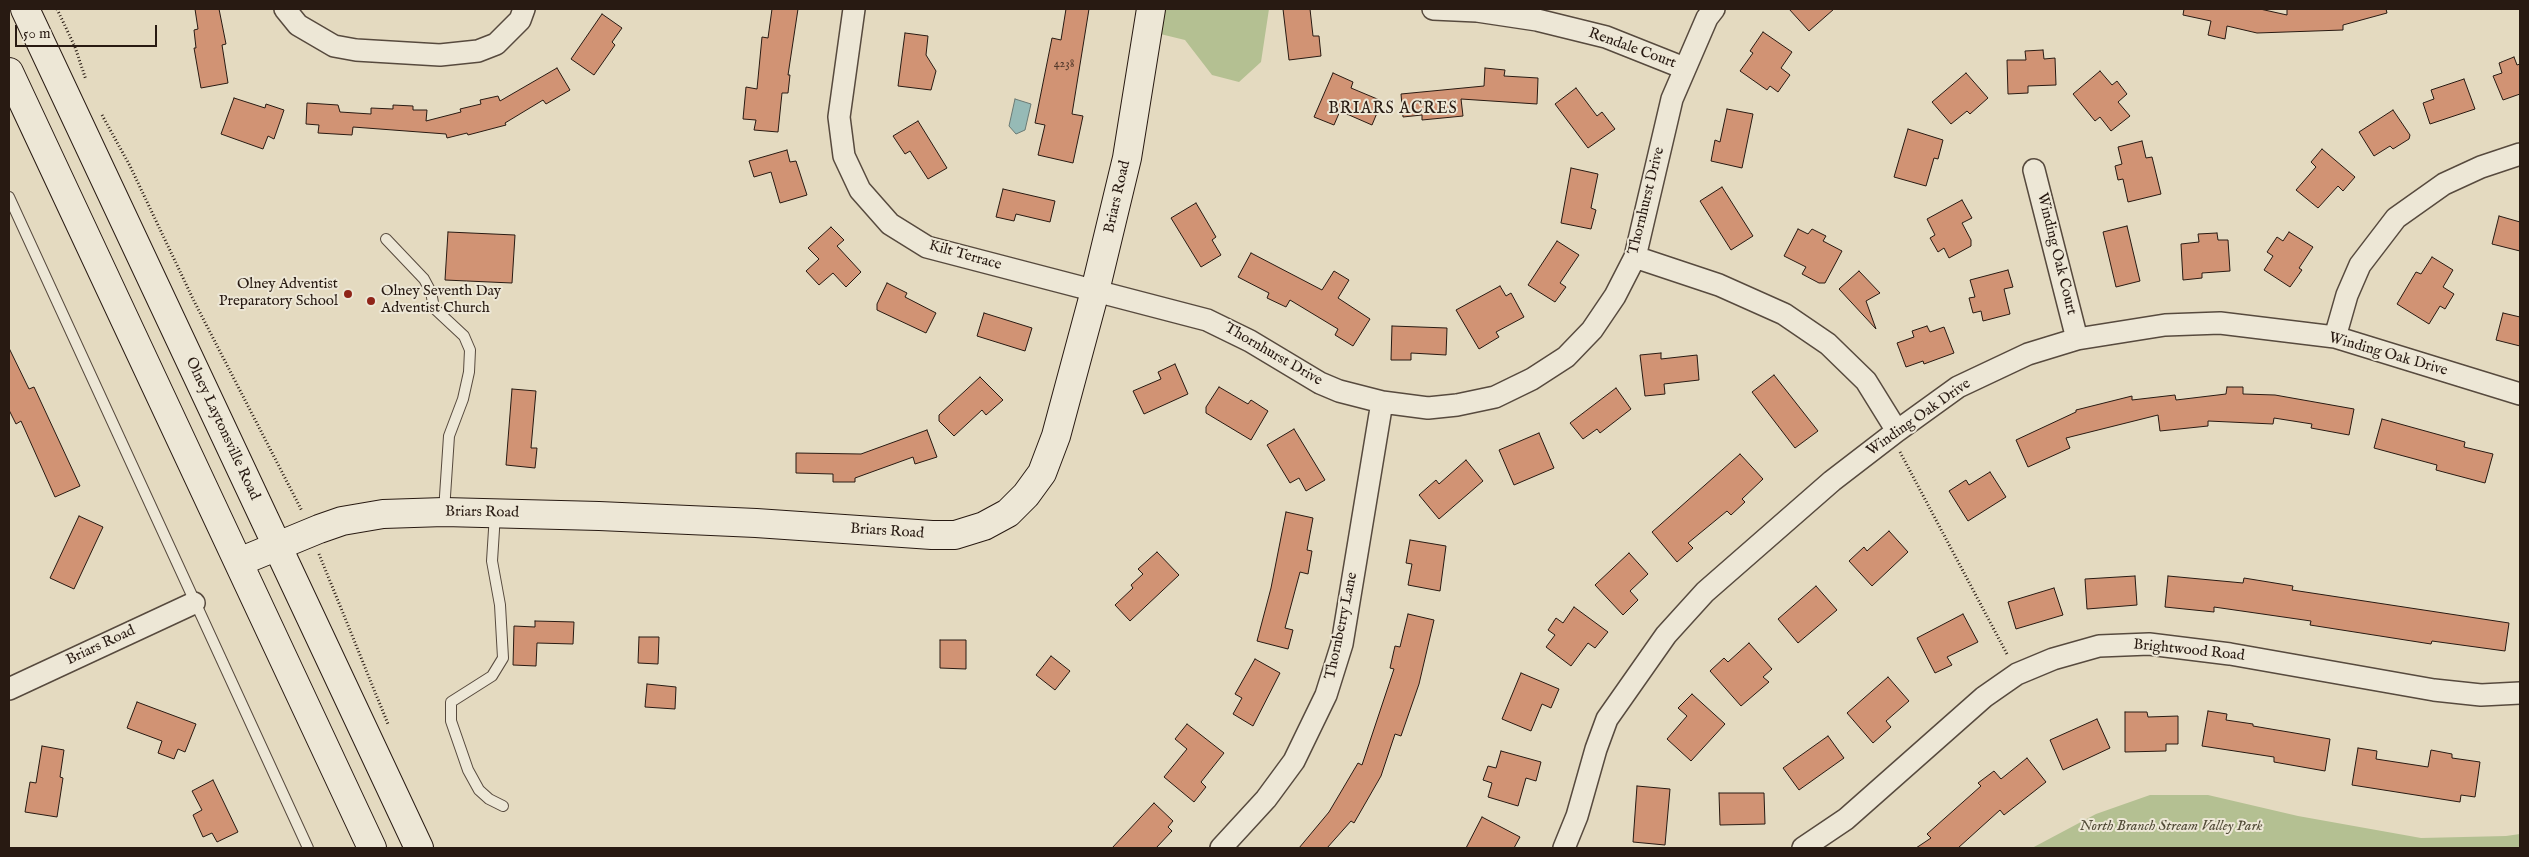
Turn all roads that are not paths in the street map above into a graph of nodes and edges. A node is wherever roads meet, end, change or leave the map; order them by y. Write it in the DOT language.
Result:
graph roads {
  1 [pos="25,9"];
  2 [pos="285,9"];
  3 [pos="524,9"];
  4 [pos="854,9"];
  5 [pos="1151,9"];
  6 [pos="1433,9"];
  7 [pos="1714,9"];
  8 [pos="1684,68"];
  9 [pos="9,72"];
  10 [pos="2520,154"];
  11 [pos="2034,170"];
  12 [pos="9,198"];
  13 [pos="386,239"];
  14 [pos="1635,257"];
  15 [pos="1096,291"];
  16 [pos="2335,337"];
  17 [pos="2077,338"];
  18 [pos="2520,394"];
  19 [pos="1382,402"];
  20 [pos="1894,433"];
  21 [pos="444,512"];
  22 [pos="495,514"];
  23 [pos="277,545"];
  24 [pos="239,562"];
  25 [pos="194,602"];
  26 [pos="9,689"];
  27 [pos="2520,692"];
  28 [pos="503,806"];
  29 [pos="308,848"];
  30 [pos="372,848"];
  31 [pos="419,848"];
  32 [pos="1221,848"];
  33 [pos="1564,848"];
  34 [pos="1802,848"];
  1 -- 23 [label="main road, Olney Laytonsville Road"];
  2 -- 3 [label="street"];
  4 -- 15 [label="street, Kilt Terrace"];
  5 -- 15 [label="main road, Briars Road"];
  6 -- 8 [label="street, Rendale Court"];
  7 -- 8 [label="street, Thornhurst Drive"];
  8 -- 14 [label="street, Thornhurst Drive"];
  9 -- 24 [label="main road"];
  10 -- 16 [label="street"];
  11 -- 17 [label="street, Winding Oak Court"];
  12 -- 25 [label="lane"];
  13 -- 21 [label="lane"];
  14 -- 19 [label="street, Thornhurst Drive"];
  14 -- 20 [label="street"];
  15 -- 19 [label="street, Thornhurst Drive"];
  15 -- 22 [label="main road, Briars Road"];
  16 -- 17 [label="street, Winding Oak Drive"];
  16 -- 18 [label="street, Winding Oak Drive"];
  17 -- 20 [label="street, Winding Oak Drive"];
  19 -- 32 [label="street, Thornberry Lane"];
  20 -- 33 [label="street, Winding Oak Drive"];
  21 -- 22 [label="main road, Briars Road"];
  21 -- 23 [label="main road, Briars Road"];
  22 -- 28 [label="lane"];
  23 -- 24 [label="main road, Briars Road"];
  23 -- 31 [label="main road, Olney Laytonsville Road"];
  24 -- 30 [label="main road"];
  25 -- 26 [label="street, Briars Road"];
  25 -- 29 [label="lane"];
  27 -- 34 [label="street, Brightwood Road"];
}
